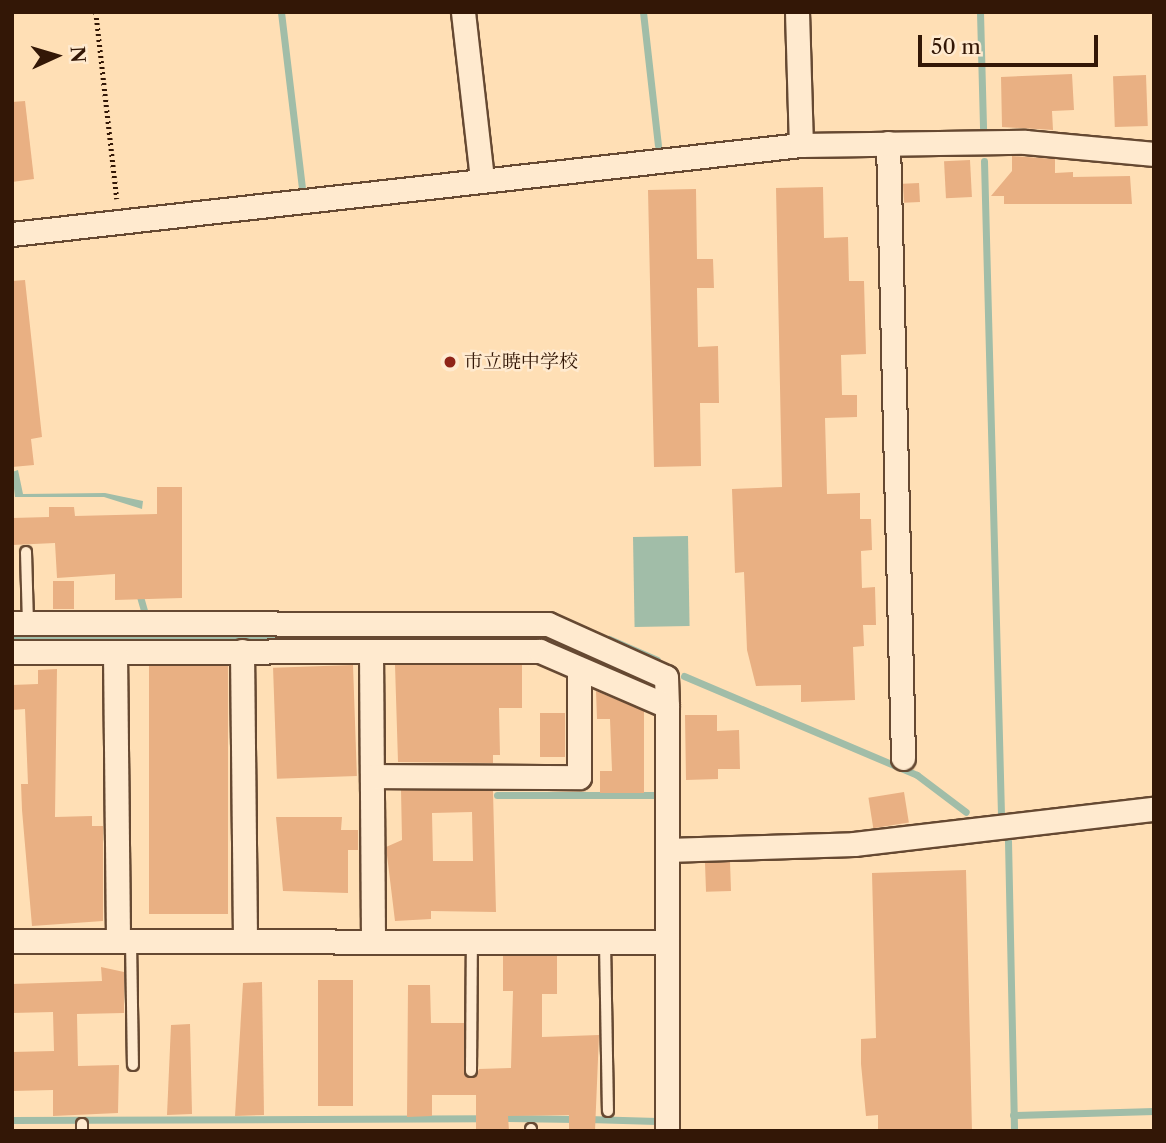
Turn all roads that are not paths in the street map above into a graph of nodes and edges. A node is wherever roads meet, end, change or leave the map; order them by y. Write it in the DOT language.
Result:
graph roads {
  1 [pos="463,12"];
  2 [pos="797,12"];
  3 [pos="888,143"];
  4 [pos="801,145"];
  5 [pos="1154,154"];
  6 [pos="482,180"];
  7 [pos="12,234"];
  8 [pos="26,552"];
  9 [pos="20,623"];
  10 [pos="242,651"];
  11 [pos="371,651"];
  12 [pos="12,652"];
  13 [pos="115,652"];
  14 [pos="579,670"];
  15 [pos="667,706"];
  16 [pos="903,758"];
  17 [pos="373,776"];
  18 [pos="1154,809"];
  19 [pos="667,850"];
  20 [pos="12,941"];
  21 [pos="125,941"];
  22 [pos="245,941"];
  23 [pos="373,941"];
  24 [pos="472,942"];
  25 [pos="605,942"];
  26 [pos="667,942"];
  27 [pos="133,1065"];
  28 [pos="471,1071"];
  29 [pos="608,1111"];
  30 [pos="667,1131"];
  1 -- 6 [label="street"];
  2 -- 4 [label="street"];
  3 -- 4 [label="street"];
  3 -- 5 [label="street"];
  3 -- 16 [label="street"];
  4 -- 6 [label="street"];
  6 -- 7 [label="street"];
  8 -- 9 [label="lane"];
  9 -- 15 [label="street"];
  10 -- 11 [label="street"];
  10 -- 13 [label="street"];
  10 -- 22 [label="street"];
  11 -- 14 [label="street"];
  11 -- 17 [label="street"];
  12 -- 13 [label="street"];
  13 -- 21 [label="street"];
  14 -- 15 [label="street"];
  14 -- 17 [label="street"];
  15 -- 19 [label="street"];
  17 -- 23 [label="street"];
  18 -- 19 [label="street"];
  19 -- 26 [label="street"];
  20 -- 21 [label="street"];
  21 -- 22 [label="street"];
  21 -- 27 [label="lane"];
  22 -- 23 [label="street"];
  23 -- 24 [label="street"];
  24 -- 25 [label="street"];
  24 -- 28 [label="lane"];
  25 -- 26 [label="street"];
  25 -- 29 [label="lane"];
  26 -- 30 [label="street"];
}
